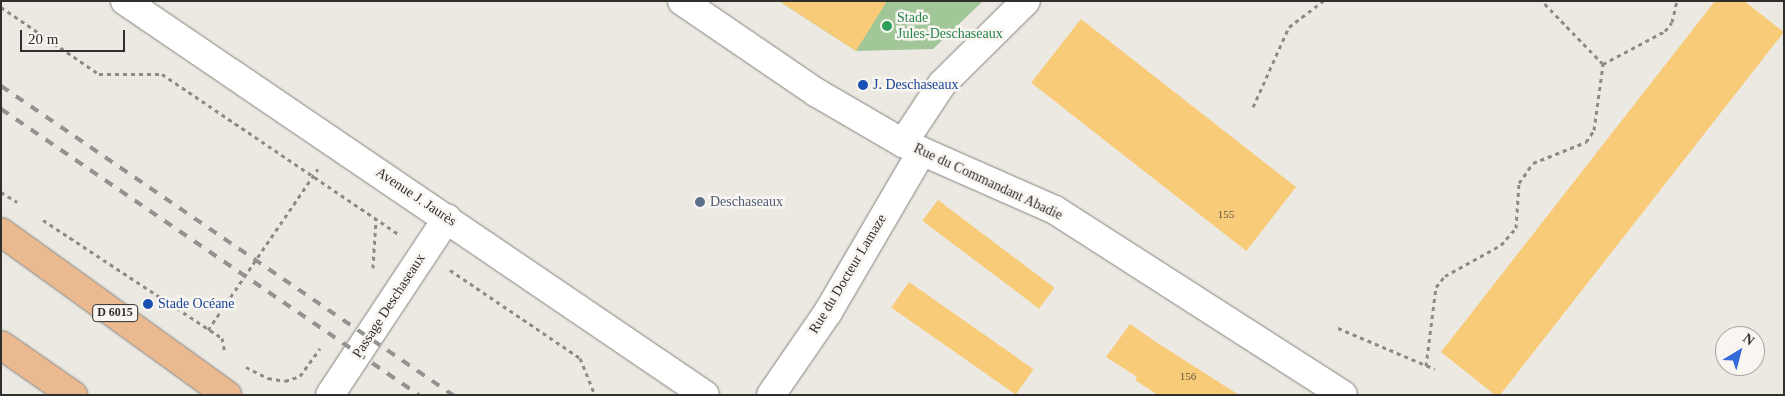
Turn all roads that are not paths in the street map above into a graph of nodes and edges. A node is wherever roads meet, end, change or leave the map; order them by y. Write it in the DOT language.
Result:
graph roads {
  1 [pos="125,1"];
  2 [pos="682,1"];
  3 [pos="1026,1"];
  4 [pos="912,147"];
  5 [pos="447,218"];
  6 [pos="1,232"];
  7 [pos="1,345"];
  8 [pos="73,395"];
  9 [pos="227,395"];
  10 [pos="330,395"];
  11 [pos="705,395"];
  12 [pos="771,395"];
  13 [pos="1343,395"];
  1 -- 5 [label="street, Avenue J. Jaurès"];
  2 -- 4 [label="street, Rue du Commandant Abadie"];
  3 -- 4 [label="street, Rue du Docteur Lamaze"];
  4 -- 12 [label="street, Rue du Docteur Lamaze"];
  4 -- 13 [label="street, Rue du Commandant Abadie"];
  5 -- 10 [label="street, Passage Deschaseaux"];
  5 -- 11 [label="street, Avenue J. Jaurès"];
  6 -- 9 [label="main road, D 6015"];
  7 -- 8 [label="main road"];
}
